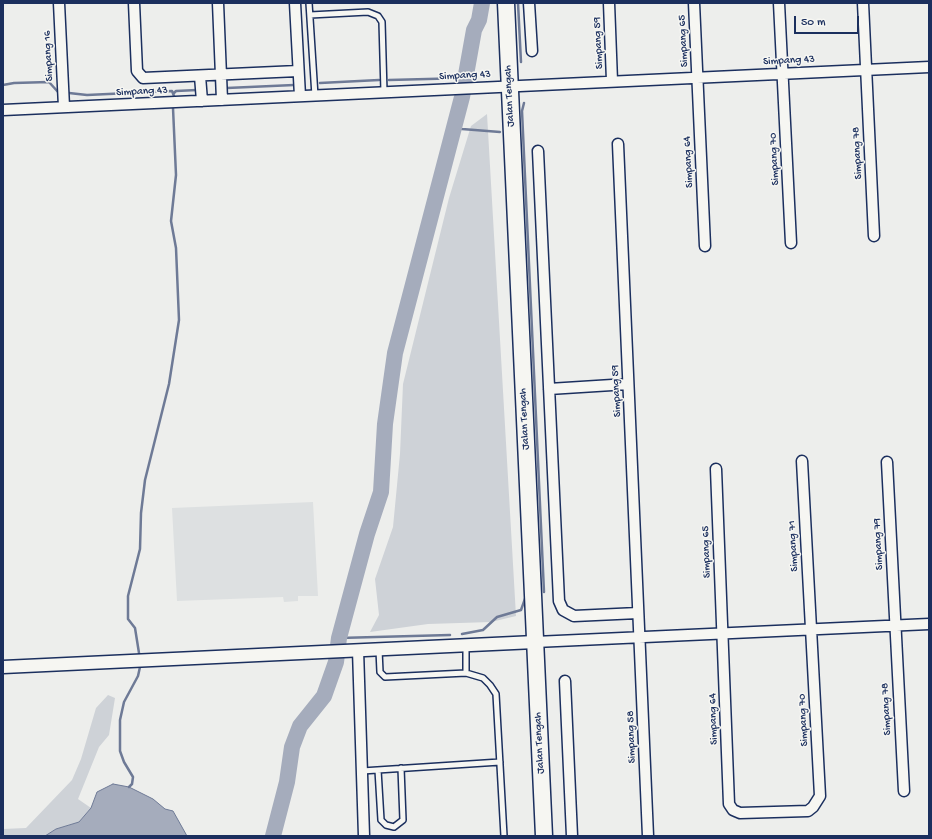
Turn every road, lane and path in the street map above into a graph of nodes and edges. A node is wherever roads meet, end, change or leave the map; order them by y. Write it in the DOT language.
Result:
graph roads {
  1 [pos="59,3"];
  2 [pos="134,3"];
  3 [pos="218,3"];
  4 [pos="295,3"];
  5 [pos="309,3"];
  6 [pos="506,3"];
  7 [pos="529,3"];
  8 [pos="609,3"];
  9 [pos="694,3"];
  10 [pos="780,3"];
  11 [pos="863,3"];
  12 [pos="310,14"];
  13 [pos="532,51"];
  14 [pos="929,67"];
  15 [pos="866,70"];
  16 [pos="298,71"];
  17 [pos="783,73"];
  18 [pos="220,75"];
  19 [pos="200,76"];
  20 [pos="697,77"];
  21 [pos="612,81"];
  22 [pos="510,86"];
  23 [pos="384,92"];
  24 [pos="300,96"];
  25 [pos="315,96"];
  26 [pos="222,100"];
  27 [pos="202,101"];
  28 [pos="64,107"];
  29 [pos="3,110"];
  30 [pos="618,144"];
  31 [pos="538,151"];
  32 [pos="874,236"];
  33 [pos="791,243"];
  34 [pos="705,246"];
  35 [pos="628,384"];
  36 [pos="549,389"];
  37 [pos="802,461"];
  38 [pos="887,462"];
  39 [pos="716,469"];
  40 [pos="638,613"];
  41 [pos="929,624"];
  42 [pos="895,626"];
  43 [pos="811,630"];
  44 [pos="722,634"];
  45 [pos="639,638"];
  46 [pos="535,642"];
  47 [pos="466,645"];
  48 [pos="379,649"];
  49 [pos="352,650"];
  50 [pos="3,667"];
  51 [pos="466,673"];
  52 [pos="565,681"];
  53 [pos="500,762"];
  54 [pos="401,768"];
  55 [pos="378,770"];
  56 [pos="362,771"];
  57 [pos="904,791"];
  58 [pos="729,804"];
  59 [pos="364,836"];
  60 [pos="504,836"];
  61 [pos="544,836"];
  62 [pos="572,836"];
  63 [pos="648,836"];
  1 -- 28 [label="street, Simpang 16"];
  2 -- 19 [label="street"];
  3 -- 18 [label="street"];
  4 -- 16 [label="street"];
  5 -- 12 [label="lane"];
  6 -- 22 [label="main road, Jalan Tengah"];
  7 -- 13 [label="street"];
  8 -- 21 [label="street, Simpang 59"];
  9 -- 20 [label="street, Simpang 65"];
  10 -- 17 [label="street"];
  11 -- 15 [label="street"];
  12 -- 23 [label="lane"];
  12 -- 25 [label="lane"];
  14 -- 15 [label="street, Simpang 43"];
  15 -- 17 [label="street, Simpang 43"];
  15 -- 32 [label="street, Simpang 78"];
  16 -- 18 [label="street"];
  16 -- 24 [label="street"];
  17 -- 20 [label="street, Simpang 43"];
  17 -- 33 [label="street, Simpang 70"];
  18 -- 19 [label="street"];
  18 -- 26 [label="street"];
  19 -- 27 [label="street"];
  20 -- 21 [label="street, Simpang 43"];
  20 -- 34 [label="street, Simpang 64"];
  21 -- 22 [label="street, Simpang 43"];
  22 -- 23 [label="street, Simpang 43"];
  22 -- 46 [label="main road, Jalan Tengah"];
  23 -- 25 [label="street, Simpang 43"];
  24 -- 25 [label="street, Simpang 43"];
  24 -- 26 [label="street, Simpang 43"];
  26 -- 27 [label="street, Simpang 43"];
  27 -- 28 [label="street, Simpang 43"];
  28 -- 29 [label="street, Simpang 43"];
  30 -- 35 [label="street, Simpang 59"];
  31 -- 36 [label="street"];
  35 -- 36 [label="street"];
  35 -- 40 [label="street, Simpang 59"];
  36 -- 40 [label="street"];
  37 -- 43 [label="street, Simpang 71"];
  38 -- 42 [label="street, Simpang 79"];
  39 -- 44 [label="street, Simpang 65"];
  40 -- 45 [label="street, Simpang 59"];
  41 -- 42 [label="street"];
  42 -- 43 [label="street"];
  42 -- 57 [label="street, Simpang 78"];
  43 -- 44 [label="street"];
  43 -- 58 [label="street, Simpang 70"];
  44 -- 45 [label="street"];
  44 -- 58 [label="street, Simpang 64"];
  45 -- 46 [label="street"];
  45 -- 63 [label="street, Simpang 58"];
  46 -- 47 [label="street"];
  46 -- 61 [label="main road, Jalan Tengah"];
  47 -- 48 [label="street"];
  47 -- 51 [label="lane"];
  48 -- 49 [label="street"];
  48 -- 51 [label="lane"];
  49 -- 50 [label="street"];
  49 -- 56 [label="street"];
  51 -- 53 [label="lane"];
  52 -- 62 [label="street"];
  53 -- 54 [label="lane"];
  53 -- 60 [label="lane"];
  54 -- 55 [label="lane"];
  54 -- 55 [label="lane"];
  55 -- 56 [label="lane"];
  56 -- 59 [label="street"];
}
